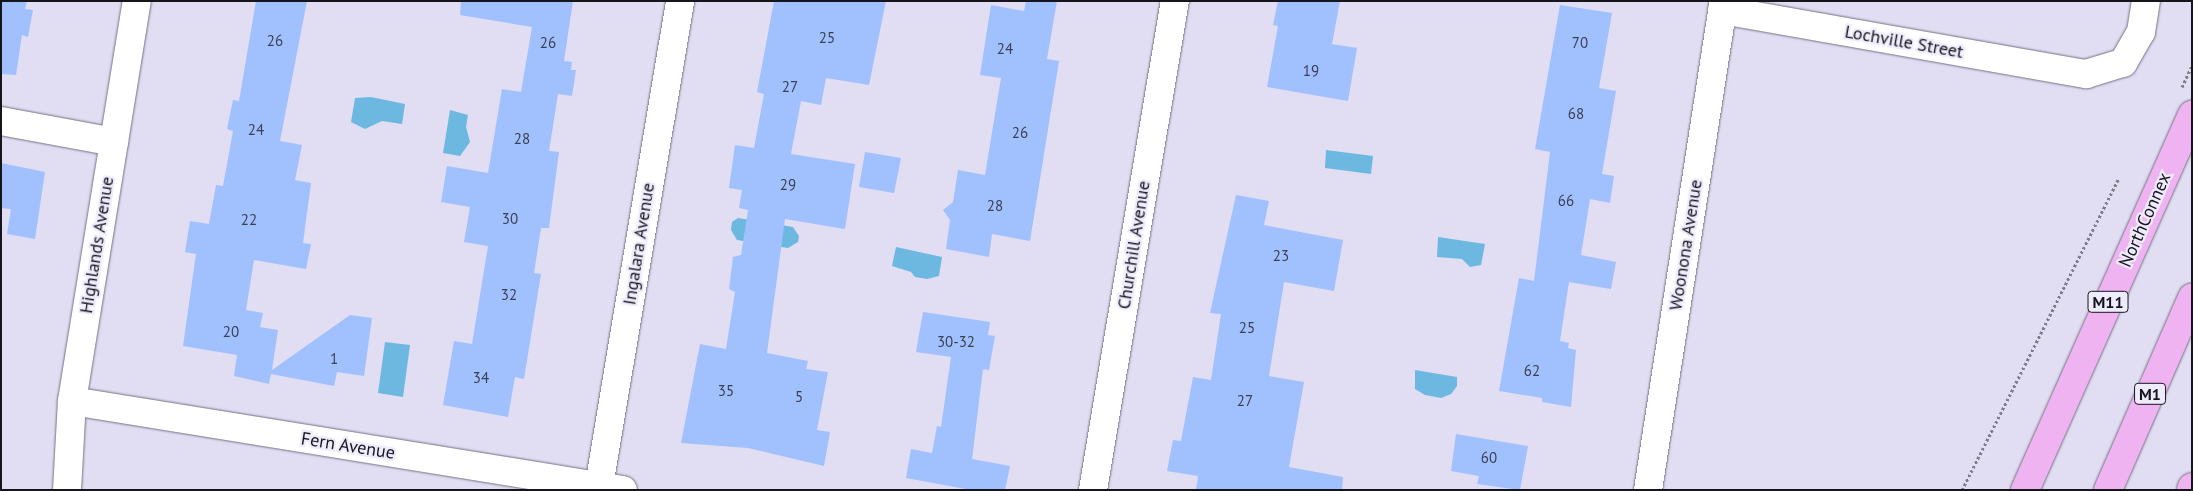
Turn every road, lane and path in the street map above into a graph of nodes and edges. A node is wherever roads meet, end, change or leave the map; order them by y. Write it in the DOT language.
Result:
graph roads {
  1 [pos="137,1"];
  2 [pos="680,1"];
  3 [pos="1174,1"];
  4 [pos="2146,1"];
  5 [pos="1723,6"];
  6 [pos="2192,115"];
  7 [pos="1,120"];
  8 [pos="114,142"];
  9 [pos="2119,178"];
  10 [pos="2192,298"];
  11 [pos="72,401"];
  12 [pos="611,488"];
  13 [pos="67,490"];
  14 [pos="1093,490"];
  15 [pos="1648,490"];
  16 [pos="1962,490"];
  17 [pos="2025,490"];
  18 [pos="2108,490"];
  1 -- 8 [label="street, Highlands Avenue"];
  2 -- 12 [label="street, Ingalara Avenue"];
  3 -- 14 [label="street, Churchill Avenue"];
  4 -- 5 [label="street, Lochville Street"];
  5 -- 15 [label="street, Woonona Avenue"];
  6 -- 17 [label="highway, NorthConnex / M11"];
  7 -- 8 [label="street"];
  8 -- 11 [label="street, Highlands Avenue"];
  9 -- 16 [label="path"];
  10 -- 18 [label="highway, M1"];
  11 -- 12 [label="street, Fern Avenue"];
  11 -- 13 [label="street, Highlands Avenue"];
}
